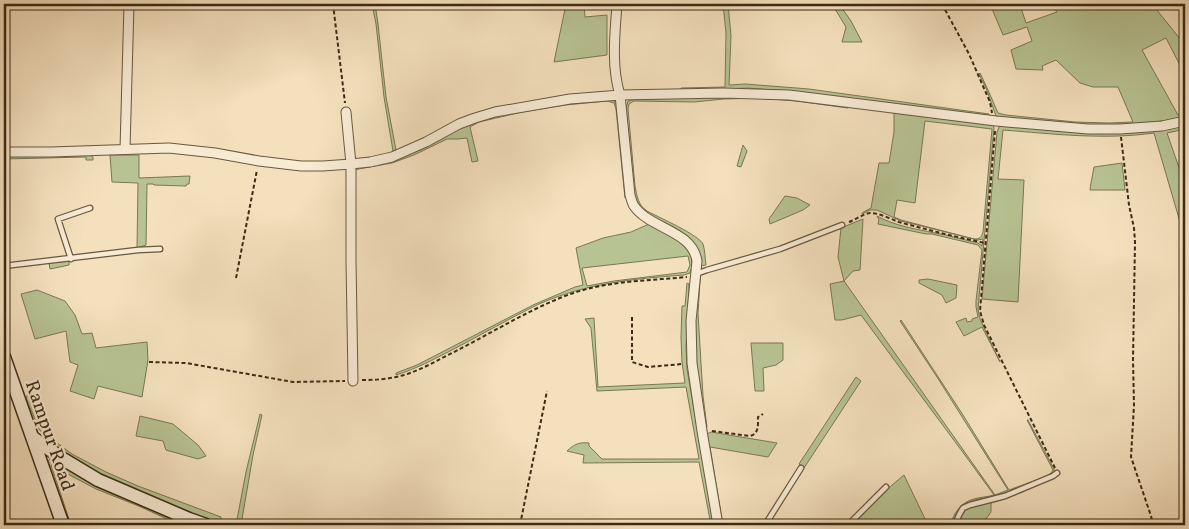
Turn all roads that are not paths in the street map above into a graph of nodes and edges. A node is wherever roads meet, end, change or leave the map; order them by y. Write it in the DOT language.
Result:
graph roads {
  1 [pos="129,4"];
  2 [pos="618,4"];
  3 [pos="620,95"];
  4 [pos="346,112"];
  5 [pos="1185,121"];
  6 [pos="125,149"];
  7 [pos="4,152"];
  8 [pos="351,164"];
  9 [pos="90,208"];
  10 [pos="842,225"];
  11 [pos="160,249"];
  12 [pos="71,259"];
  13 [pos="4,266"];
  14 [pos="696,274"];
  15 [pos="4,358"];
  16 [pos="353,381"];
  17 [pos="32,438"];
  18 [pos="801,468"];
  19 [pos="1057,473"];
  20 [pos="886,487"];
  21 [pos="63,525"];
  22 [pos="206,525"];
  23 [pos="718,525"];
  24 [pos="765,525"];
  25 [pos="848,525"];
  26 [pos="955,525"];
  1 -- 6 [label="street"];
  2 -- 3 [label="street"];
  3 -- 5 [label="street"];
  3 -- 8 [label="street"];
  3 -- 14 [label="street"];
  4 -- 8 [label="street"];
  6 -- 7 [label="street"];
  6 -- 8 [label="street"];
  8 -- 16 [label="street"];
  9 -- 12 [label="lane"];
  10 -- 14 [label="lane"];
  11 -- 12 [label="lane"];
  12 -- 13 [label="lane"];
  14 -- 23 [label="street"];
  15 -- 17 [label="street, Rampur Road"];
  17 -- 21 [label="street, Rampur Road"];
  17 -- 22 [label="street"];
  18 -- 24 [label="lane"];
  19 -- 26 [label="lane"];
  20 -- 25 [label="lane"];
}
